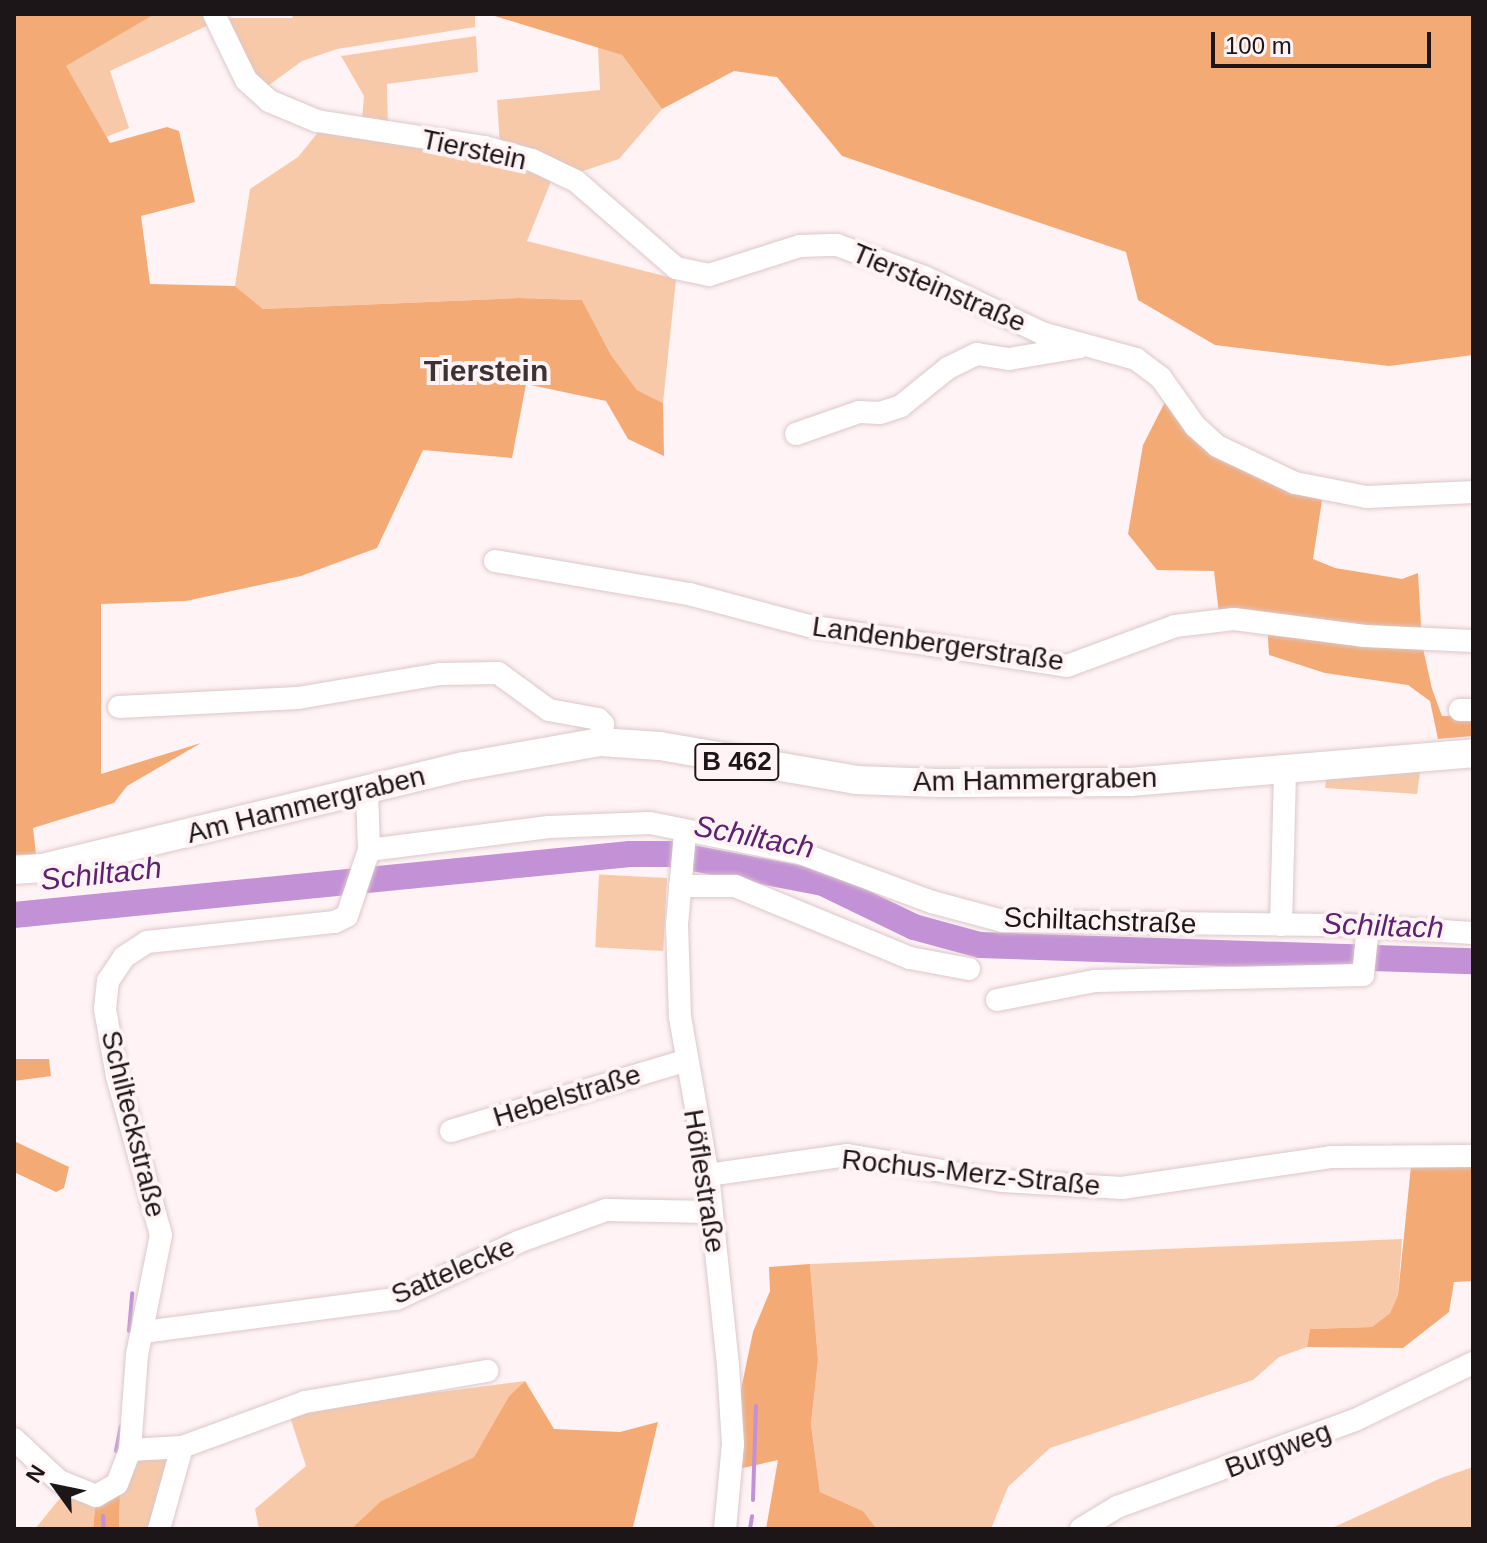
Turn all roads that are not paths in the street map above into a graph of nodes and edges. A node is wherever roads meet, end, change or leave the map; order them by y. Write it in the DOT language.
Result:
graph roads {
  1 [pos="214,14"];
  2 [pos="749,262"];
  3 [pos="1080,347"];
  4 [pos="796,434"];
  5 [pos="1473,492"];
  6 [pos="495,561"];
  7 [pos="1473,641"];
  8 [pos="119,707"];
  9 [pos="600,742"];
  10 [pos="1473,753"];
  11 [pos="1285,770"];
  12 [pos="367,791"];
  13 [pos="367,856"];
  14 [pos="682,859"];
  15 [pos="14,870"];
  16 [pos="1281,925"];
  17 [pos="1368,933"];
  18 [pos="1473,933"];
  19 [pos="969,969"];
  20 [pos="997,1000"];
  21 [pos="684,1061"];
  22 [pos="451,1131"];
  23 [pos="1473,1156"];
  24 [pos="708,1175"];
  25 [pos="711,1212"];
  26 [pos="144,1332"];
  27 [pos="1473,1363"];
  28 [pos="487,1371"];
  29 [pos="14,1439"];
  30 [pos="182,1447"];
  31 [pos="130,1450"];
  32 [pos="159,1529"];
  33 [pos="725,1529"];
  34 [pos="1081,1529"];
  1 -- 2 [label="street, Tierstein"];
  2 -- 3 [label="street, Tiersteinstraße"];
  3 -- 4 [label="street, Tiersteinstraße"];
  3 -- 5 [label="street, Tiersteinstraße"];
  6 -- 7 [label="street, Landenbergerstraße"];
  8 -- 9 [label="street"];
  9 -- 11 [label="main road, Am Hammergraben / B 462"];
  9 -- 12 [label="main road, Am Hammergraben / B 462"];
  10 -- 11 [label="main road, Am Hammergraben / B 462"];
  11 -- 16 [label="street"];
  12 -- 13 [label="street"];
  12 -- 15 [label="main road, Am Hammergraben / B 462"];
  13 -- 14 [label="street, Schiltachstraße"];
  13 -- 26 [label="street, Schilteckstraße"];
  14 -- 16 [label="street, Schiltachstraße"];
  14 -- 19 [label="street, Schiltachstraße"];
  14 -- 21 [label="street, Höflestraße"];
  16 -- 17 [label="street, Schiltachstraße"];
  17 -- 18 [label="street, Schiltachstraße"];
  17 -- 20 [label="street, Schiltachstraße"];
  21 -- 22 [label="street, Hebelstraße"];
  21 -- 24 [label="street, Höflestraße"];
  23 -- 24 [label="street, Rochus-Merz-Straße"];
  24 -- 25 [label="street, Höflestraße"];
  25 -- 26 [label="street, Sattelecke"];
  25 -- 33 [label="street, Höflestraße"];
  26 -- 31 [label="street, Schilteckstraße"];
  27 -- 34 [label="street, Burgweg"];
  28 -- 30 [label="street"];
  29 -- 31 [label="street"];
  30 -- 31 [label="street"];
  30 -- 32 [label="street"];
}
